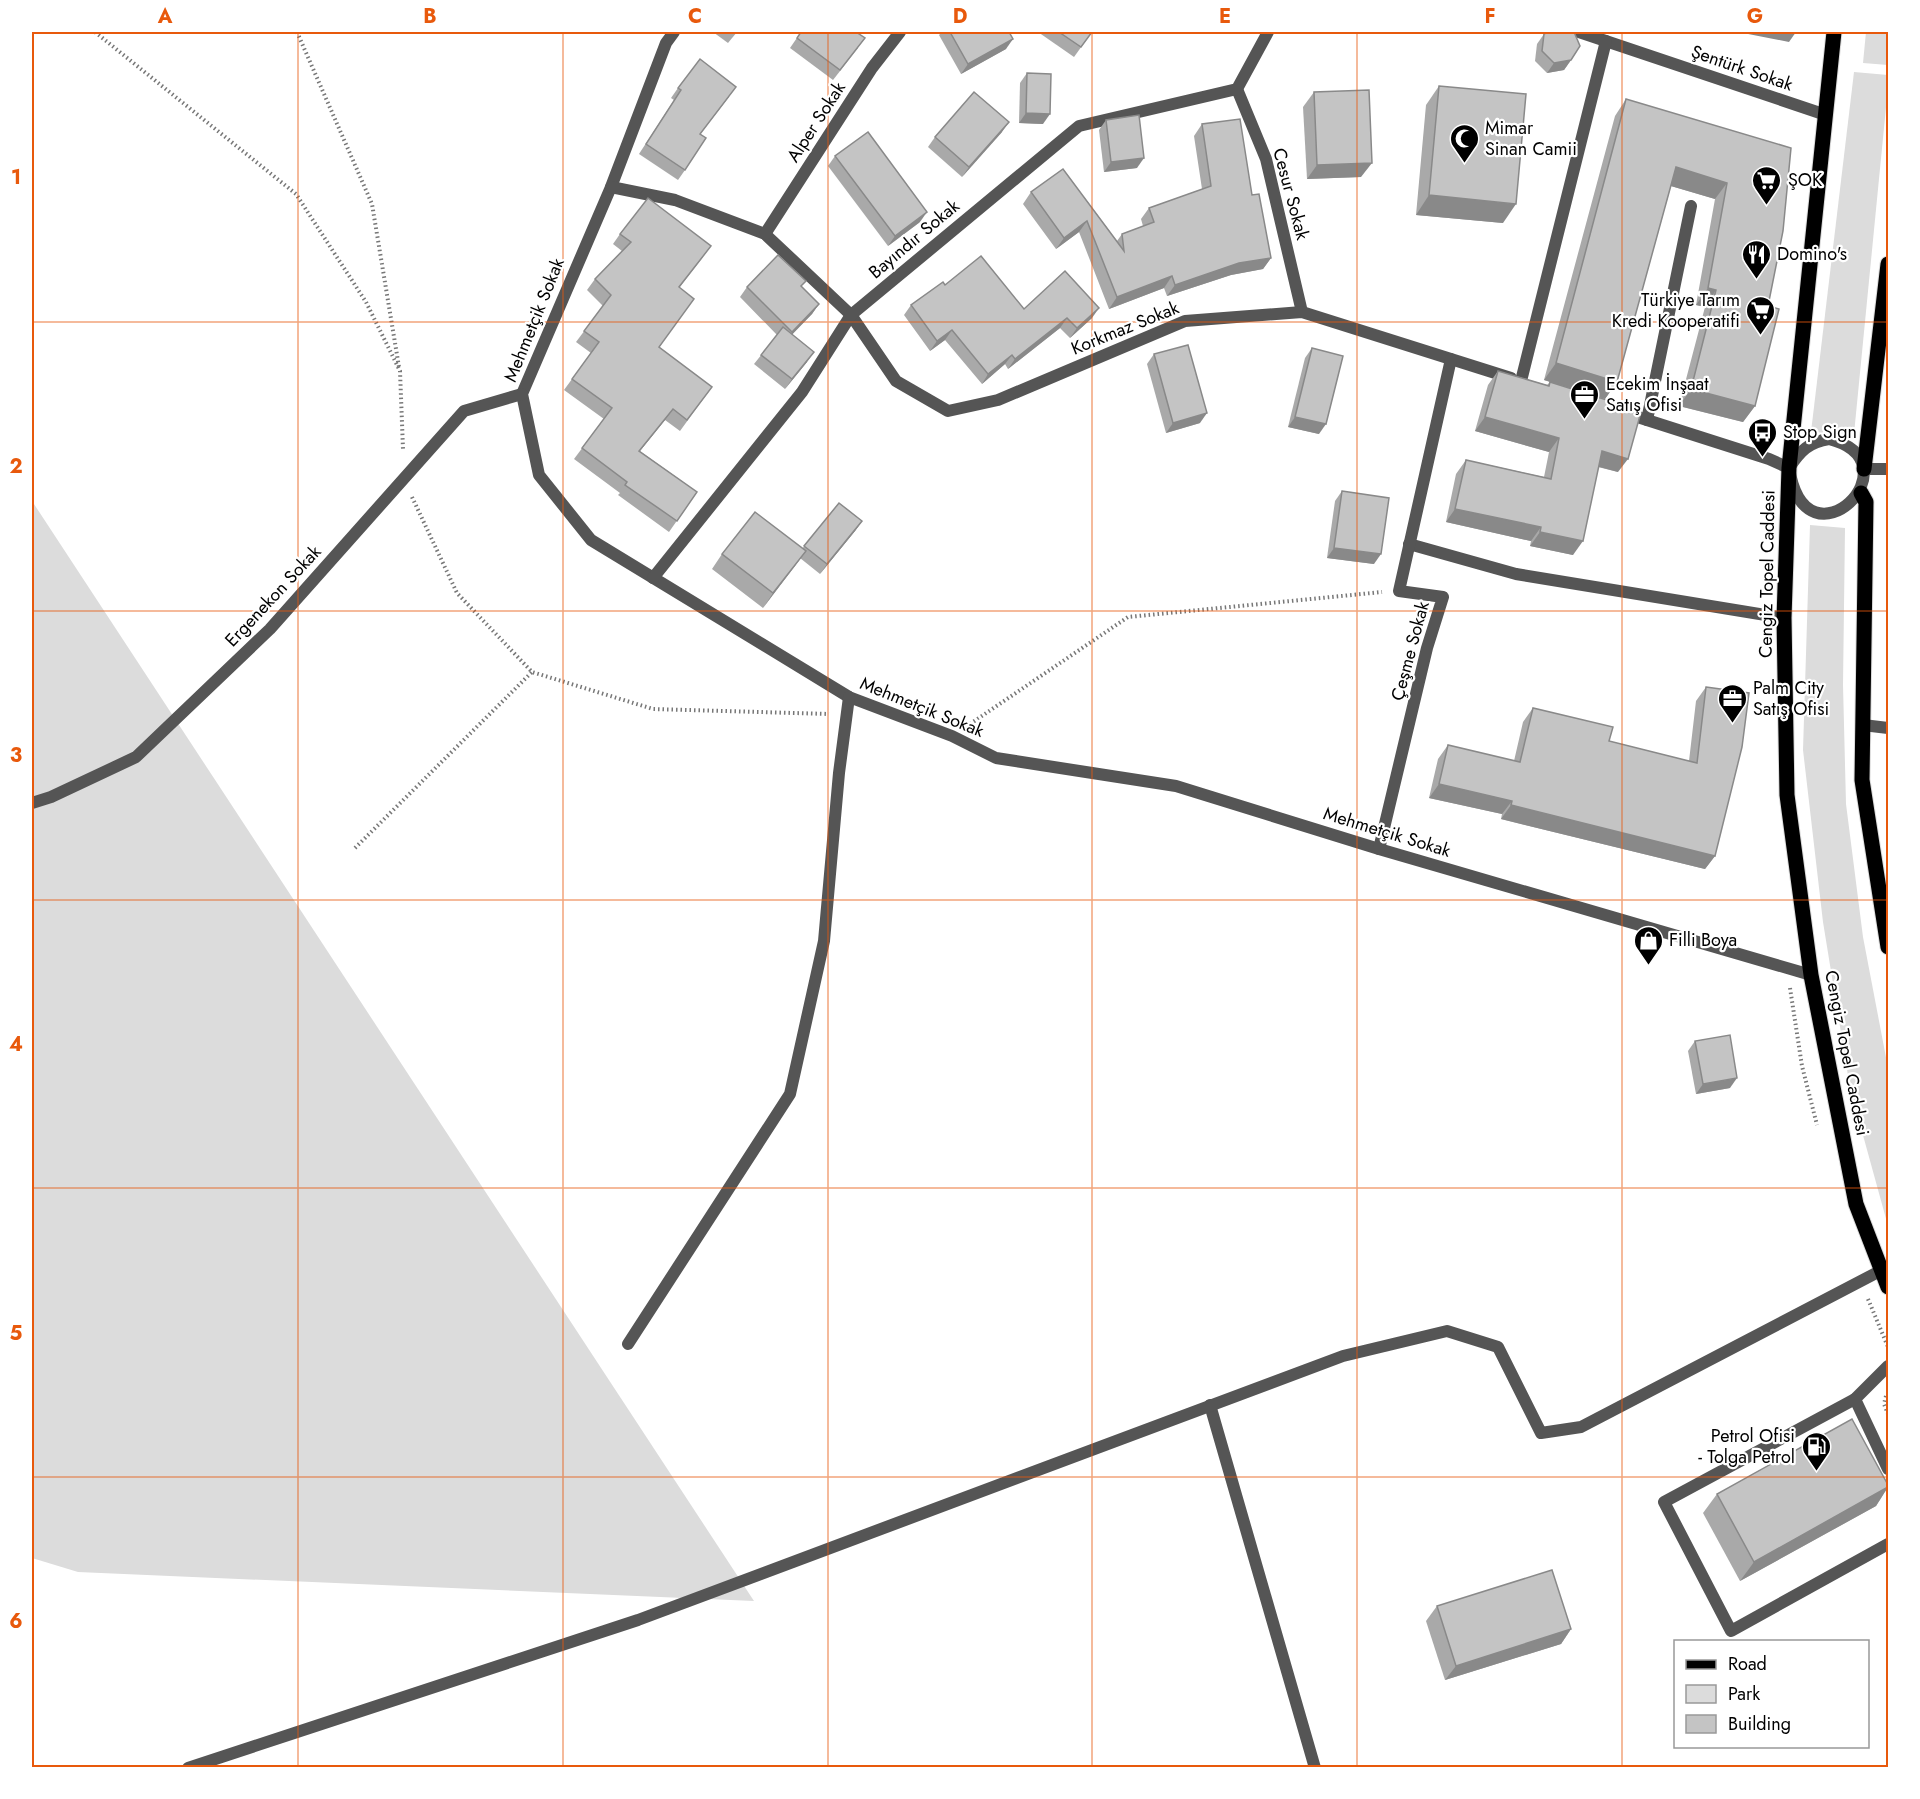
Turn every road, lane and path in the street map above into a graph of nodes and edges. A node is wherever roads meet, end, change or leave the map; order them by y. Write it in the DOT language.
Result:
graph roads {
  1 [pos="297,32"];
  2 [pos="674,32"];
  3 [pos="900,32"];
  4 [pos="1268,32"];
  5 [pos="1579,32"];
  6 [pos="1834,32"];
  7 [pos="1606,41"];
  8 [pos="1237,89"];
  9 [pos="1826,115"];
  10 [pos="611,187"];
  11 [pos="1691,206"];
  12 [pos="765,234"];
  13 [pos="1888,264"];
  14 [pos="1302,312"];
  15 [pos="851,315"];
  16 [pos="1451,358"];
  17 [pos="400,371"];
  18 [pos="522,394"];
  19 [pos="1612,409"];
  20 [pos="1647,420"];
  21 [pos="1789,468"];
  22 [pos="1864,469"];
  23 [pos="1888,469"];
  24 [pos="1861,493"];
  25 [pos="1409,544"];
  26 [pos="653,578"];
  27 [pos="1398,591"];
  28 [pos="1784,618"];
  29 [pos="532,672"];
  30 [pos="849,697"];
  31 [pos="1863,725"];
  32 [pos="1888,728"];
  33 [pos="952,736"];
  34 [pos="32,803"];
  35 [pos="356,848"];
  36 [pos="1379,849"];
  37 [pos="1888,947"];
  38 [pos="1811,975"];
  39 [pos="1882,1270"];
  40 [pos="1888,1287"];
  41 [pos="628,1344"];
  42 [pos="1888,1366"];
  43 [pos="1886,1394"];
  44 [pos="1855,1399"];
  45 [pos="1210,1405"];
  46 [pos="1888,1414"];
  47 [pos="1888,1469"];
  48 [pos="1888,1544"];
  49 [pos="188,1767"];
  50 [pos="1315,1767"];
  1 -- 17 [label="path"];
  2 -- 10 [label="street, Mehmetçik Sokak"];
  3 -- 12 [label="street, Alper Sokak"];
  4 -- 8 [label="street"];
  5 -- 7 [label="street, Şentürk Sokak"];
  6 -- 9 [label="main road, Cengiz Topel Caddesi"];
  7 -- 9 [label="street, Şentürk Sokak"];
  7 -- 16 [label="street, Korkmaz Sokak"];
  8 -- 14 [label="street, Cesur Sokak"];
  8 -- 15 [label="street, Bayındır Sokak"];
  9 -- 21 [label="main road, Cengiz Topel Caddesi"];
  10 -- 12 [label="street, Korkmaz Sokak"];
  10 -- 18 [label="street, Mehmetçik Sokak"];
  11 -- 20 [label="street"];
  12 -- 15 [label="street, Korkmaz Sokak"];
  13 -- 22 [label="main road"];
  14 -- 15 [label="street, Korkmaz Sokak"];
  14 -- 16 [label="street, Korkmaz Sokak"];
  15 -- 26 [label="street, Bayındır Sokak"];
  16 -- 25 [label="street, Çeşme Sokak"];
  18 -- 26 [label="street, Mehmetçik Sokak"];
  18 -- 34 [label="street, Ergenekon Sokak"];
  19 -- 20 [label="street"];
  20 -- 21 [label="street"];
  21 -- 22 [label="street"];
  21 -- 24 [label="street"];
  21 -- 28 [label="main road, Cengiz Topel Caddesi"];
  22 -- 23 [label="street"];
  22 -- 24 [label="street"];
  24 -- 31 [label="main road"];
  25 -- 27 [label="street, Çeşme Sokak"];
  25 -- 28 [label="street"];
  26 -- 30 [label="street, Mehmetçik Sokak"];
  27 -- 33 [label="path"];
  27 -- 36 [label="street, Çeşme Sokak"];
  28 -- 38 [label="main road, Cengiz Topel Caddesi"];
  29 -- 35 [label="path"];
  30 -- 33 [label="street, Mehmetçik Sokak"];
  30 -- 41 [label="street"];
  31 -- 32 [label="street"];
  31 -- 37 [label="main road"];
  33 -- 36 [label="street, Mehmetçik Sokak"];
  36 -- 38 [label="street, Mehmetçik Sokak"];
  38 -- 39 [label="main road, Cengiz Topel Caddesi"];
  39 -- 40 [label="main road, Cengiz Topel Caddesi"];
  39 -- 45 [label="street"];
  42 -- 44 [label="street"];
  43 -- 46 [label="path"];
  44 -- 47 [label="street"];
  44 -- 48 [label="street"];
  45 -- 49 [label="street"];
  45 -- 50 [label="street"];
}
